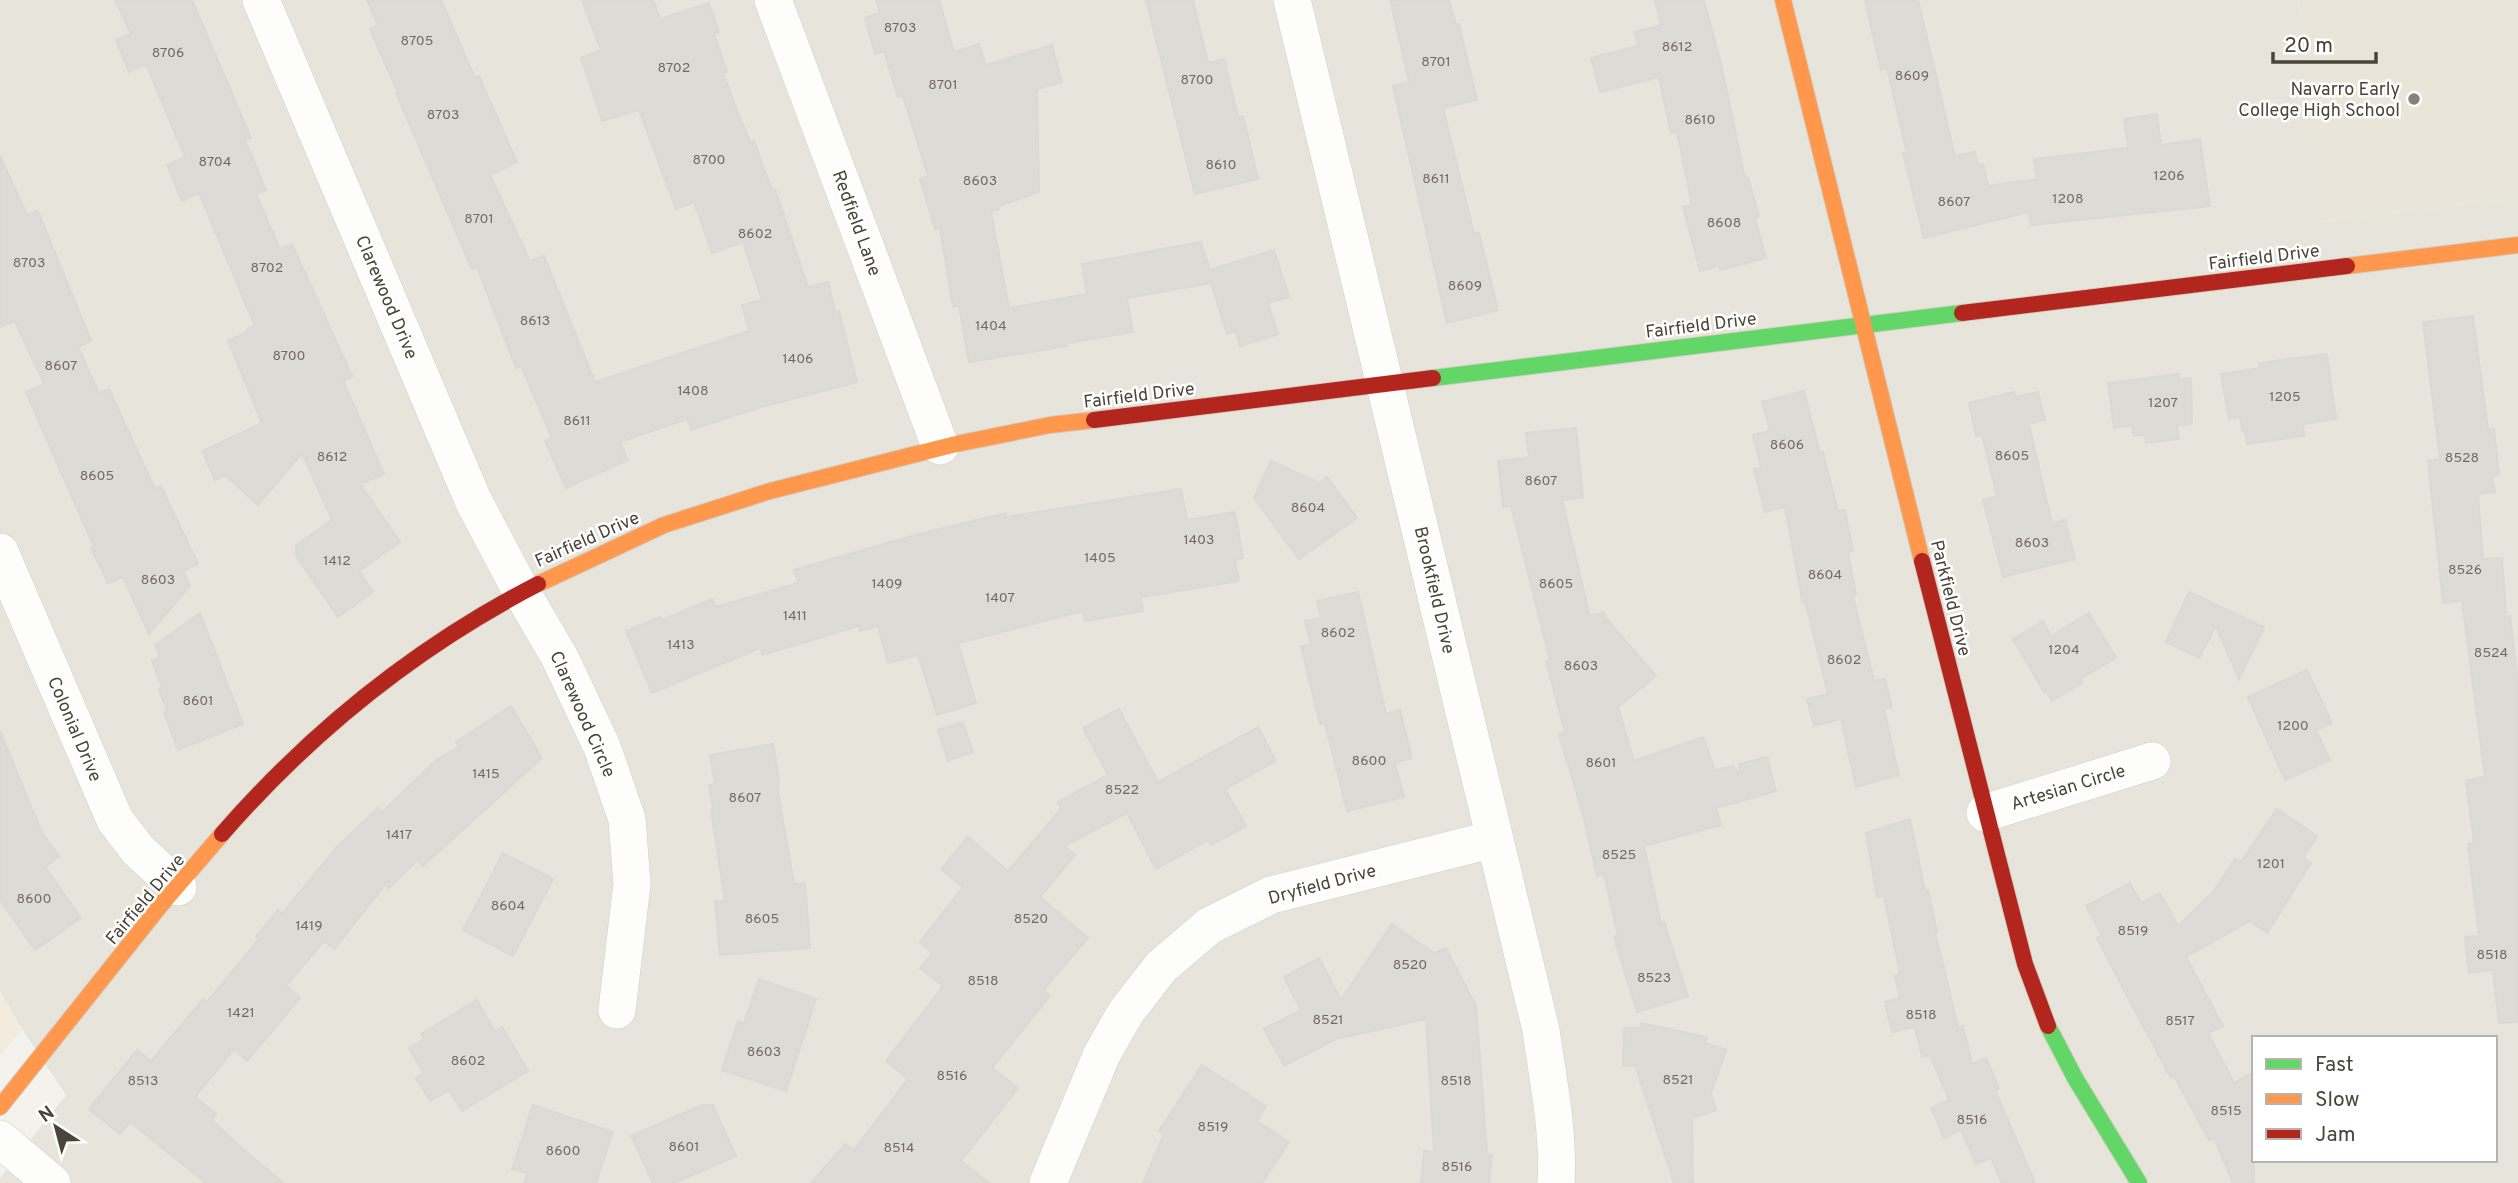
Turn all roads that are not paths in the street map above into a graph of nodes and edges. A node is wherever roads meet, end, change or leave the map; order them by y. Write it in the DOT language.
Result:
graph roads {
  1 [pos="261,0"];
  2 [pos="773,0"];
  3 [pos="1292,0"];
  4 [pos="1783,0"];
  5 [pos="2518,245"];
  6 [pos="1865,325"];
  7 [pos="1385,383"];
  8 [pos="940,446"];
  9 [pos="0,552"];
  10 [pos="521,591"];
  11 [pos="2152,761"];
  12 [pos="1985,813"];
  13 [pos="1494,839"];
  14 [pos="178,887"];
  15 [pos="617,1010"];
  16 [pos="0,1107"];
  17 [pos="0,1139"];
  18 [pos="52,1183"];
  19 [pos="1048,1183"];
  20 [pos="1556,1183"];
  21 [pos="2139,1183"];
  1 -- 10 [label="street, Clarewood Drive"];
  2 -- 8 [label="street, Redfield Lane"];
  3 -- 7 [label="street, Brookfield Drive"];
  4 -- 6 [label="street, Parkfield Drive"];
  5 -- 6 [label="street, Fairfield Drive"];
  6 -- 7 [label="street, Fairfield Drive"];
  6 -- 12 [label="street, Parkfield Drive"];
  7 -- 8 [label="street, Fairfield Drive"];
  7 -- 13 [label="street, Brookfield Drive"];
  8 -- 10 [label="street, Fairfield Drive"];
  9 -- 14 [label="street, Colonial Drive"];
  10 -- 14 [label="street, Fairfield Drive"];
  10 -- 15 [label="street, Clarewood Circle"];
  11 -- 12 [label="street, Artesian Circle"];
  12 -- 21 [label="street, Parkfield Drive"];
  13 -- 19 [label="street, Dryfield Drive"];
  13 -- 20 [label="street, Brookfield Drive"];
  14 -- 16 [label="street, Fairfield Drive"];
  17 -- 18 [label="street"];
}
